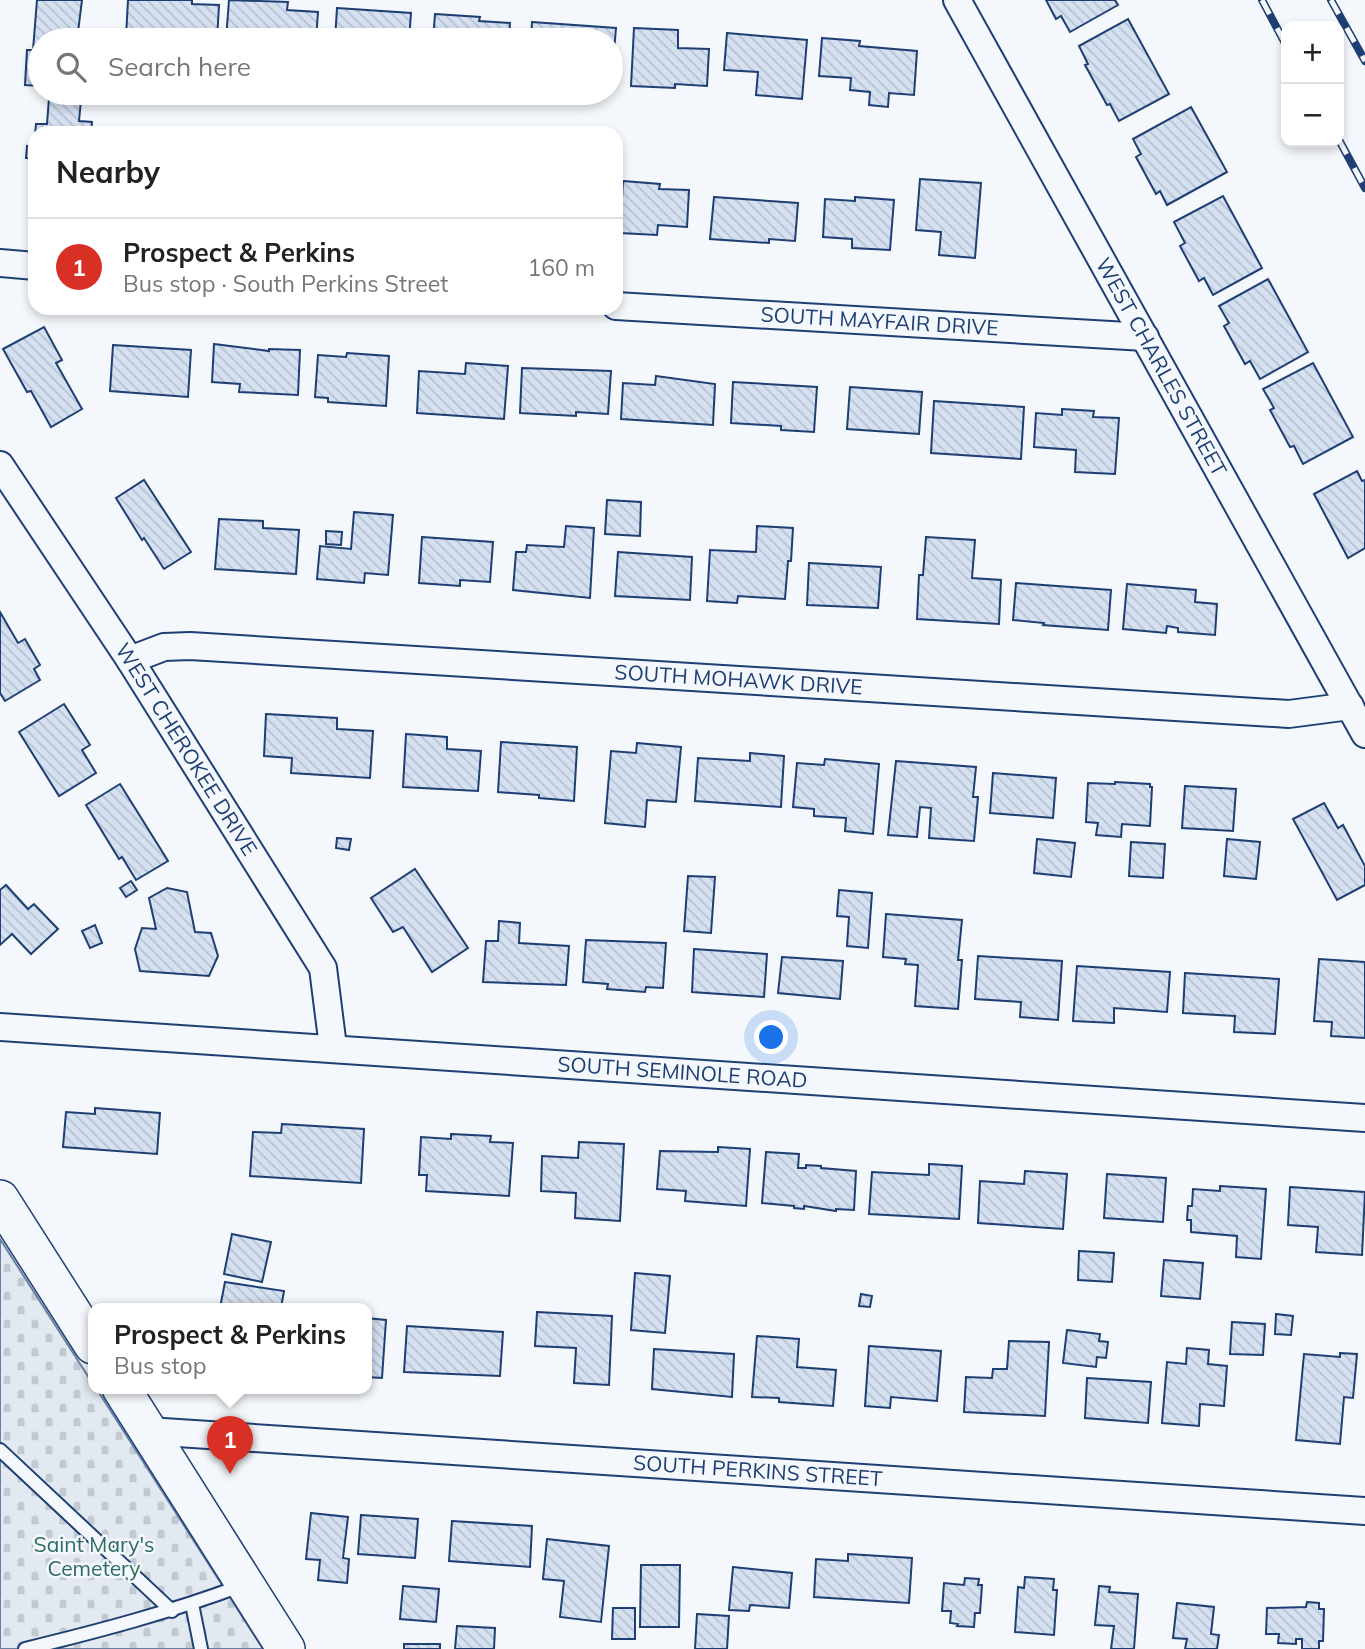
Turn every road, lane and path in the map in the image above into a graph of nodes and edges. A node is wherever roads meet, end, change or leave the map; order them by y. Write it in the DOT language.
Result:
graph roads {
  1 [pos="957,0"];
  2 [pos="0,263"];
  3 [pos="28,265"];
  4 [pos="623,306"];
  5 [pos="1145,337"];
  6 [pos="0,465"];
  7 [pos="130,660"];
  8 [pos="1350,706"];
  9 [pos="1365,734"];
  10 [pos="0,1027"];
  11 [pos="333,1047"];
  12 [pos="1365,1118"];
  13 [pos="0,1199"];
  14 [pos="88,1337"];
  15 [pos="125,1394"];
  16 [pos="148,1431"];
  17 [pos="0,1450"];
  18 [pos="1365,1511"];
  19 [pos="246,1584"];
  20 [pos="192,1604"];
  21 [pos="172,1611"];
  22 [pos="25,1649"];
  23 [pos="201,1649"];
  24 [pos="286,1649"];
  1 -- 5 [label="street, WEST CHARLES STREET"];
  2 -- 3 [label="street"];
  4 -- 5 [label="street, SOUTH MAYFAIR DRIVE"];
  5 -- 8 [label="street, WEST CHARLES STREET"];
  6 -- 7 [label="street, WEST CHEROKEE DRIVE"];
  7 -- 8 [label="street, SOUTH MOHAWK DRIVE"];
  7 -- 11 [label="street, WEST CHEROKEE DRIVE"];
  8 -- 9 [label="street, WEST CHARLES STREET"];
  10 -- 11 [label="street, SOUTH SEMINOLE ROAD"];
  11 -- 12 [label="street, SOUTH SEMINOLE ROAD"];
  13 -- 14 [label="main road"];
  15 -- 16 [label="main road"];
  16 -- 18 [label="street, SOUTH PERKINS STREET"];
  16 -- 19 [label="main road"];
  17 -- 21 [label="lane"];
  19 -- 20 [label="lane"];
  19 -- 24 [label="main road"];
  20 -- 21 [label="lane"];
  20 -- 23 [label="lane"];
  21 -- 22 [label="lane"];
}
